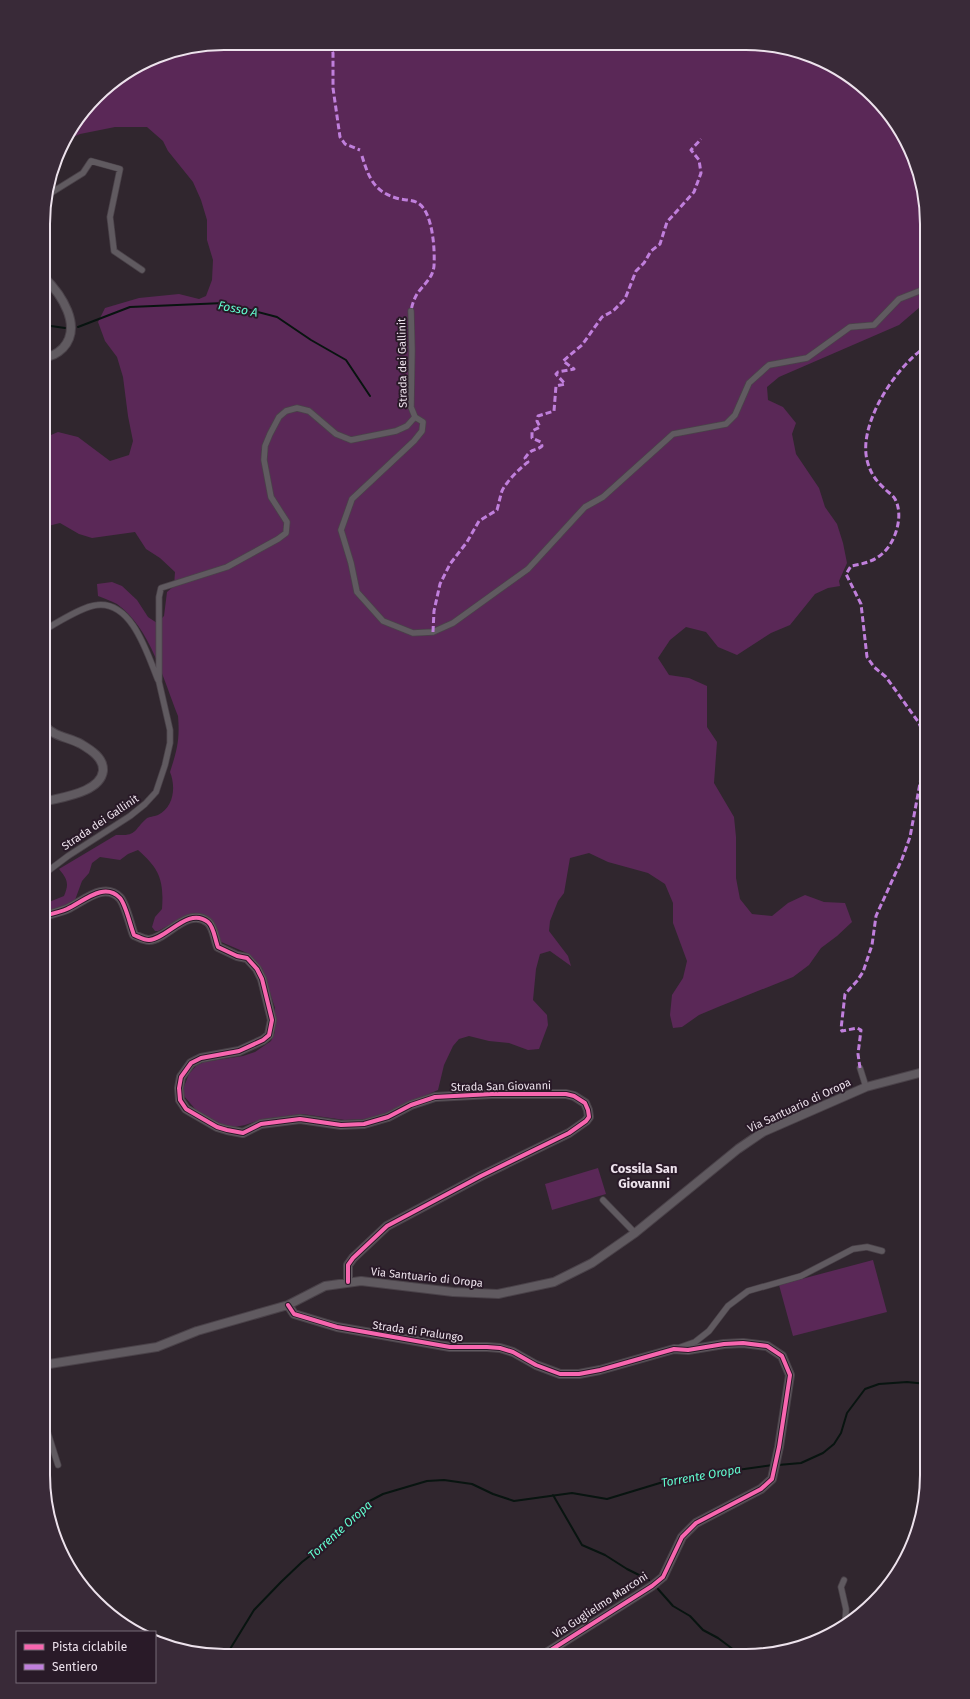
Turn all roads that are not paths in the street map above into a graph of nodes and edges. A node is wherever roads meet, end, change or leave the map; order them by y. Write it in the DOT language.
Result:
graph roads {
  1 [pos="53,192"];
  2 [pos="142,270"];
  3 [pos="50,285"];
  4 [pos="920,291"];
  5 [pos="411,311"];
  6 [pos="50,356"];
  7 [pos="415,417"];
  8 [pos="50,627"];
  9 [pos="159,682"];
  10 [pos="50,732"];
  11 [pos="50,800"];
  12 [pos="50,870"];
  13 [pos="50,914"];
  14 [pos="860,1068"];
  15 [pos="920,1073"];
  16 [pos="866,1087"];
  17 [pos="603,1200"];
  18 [pos="636,1233"];
  19 [pos="882,1251"];
  20 [pos="348,1282"];
  21 [pos="288,1305"];
  22 [pos="674,1349"];
  23 [pos="50,1364"];
  24 [pos="50,1440"];
  25 [pos="58,1465"];
  26 [pos="772,1480"];
  27 [pos="844,1580"];
  28 [pos="845,1618"];
  29 [pos="552,1649"];
  1 -- 2 [label="street"];
  3 -- 6 [label="street"];
  4 -- 7 [label="street"];
  5 -- 7 [label="street, Strada dei Gallinit"];
  7 -- 9 [label="street, Strada dei Gallinit"];
  8 -- 9 [label="street"];
  9 -- 12 [label="street, Strada dei Gallinit"];
  10 -- 11 [label="street"];
  13 -- 20 [label="street, Strada San Giovanni"];
  14 -- 16 [label="street"];
  15 -- 16 [label="street, Via Santuario di Oropa"];
  16 -- 18 [label="street, Via Santuario di Oropa"];
  17 -- 18 [label="street"];
  18 -- 20 [label="street, Via Santuario di Oropa"];
  19 -- 22 [label="street"];
  20 -- 21 [label="street, Via Santuario di Oropa"];
  21 -- 22 [label="street, Strada di Pralungo"];
  21 -- 23 [label="street, Via Santuario di Oropa"];
  22 -- 26 [label="street, Strada di Pralungo"];
  24 -- 25 [label="street"];
  26 -- 29 [label="street, Via Guglielmo Marconi"];
  27 -- 28 [label="street"];
}
